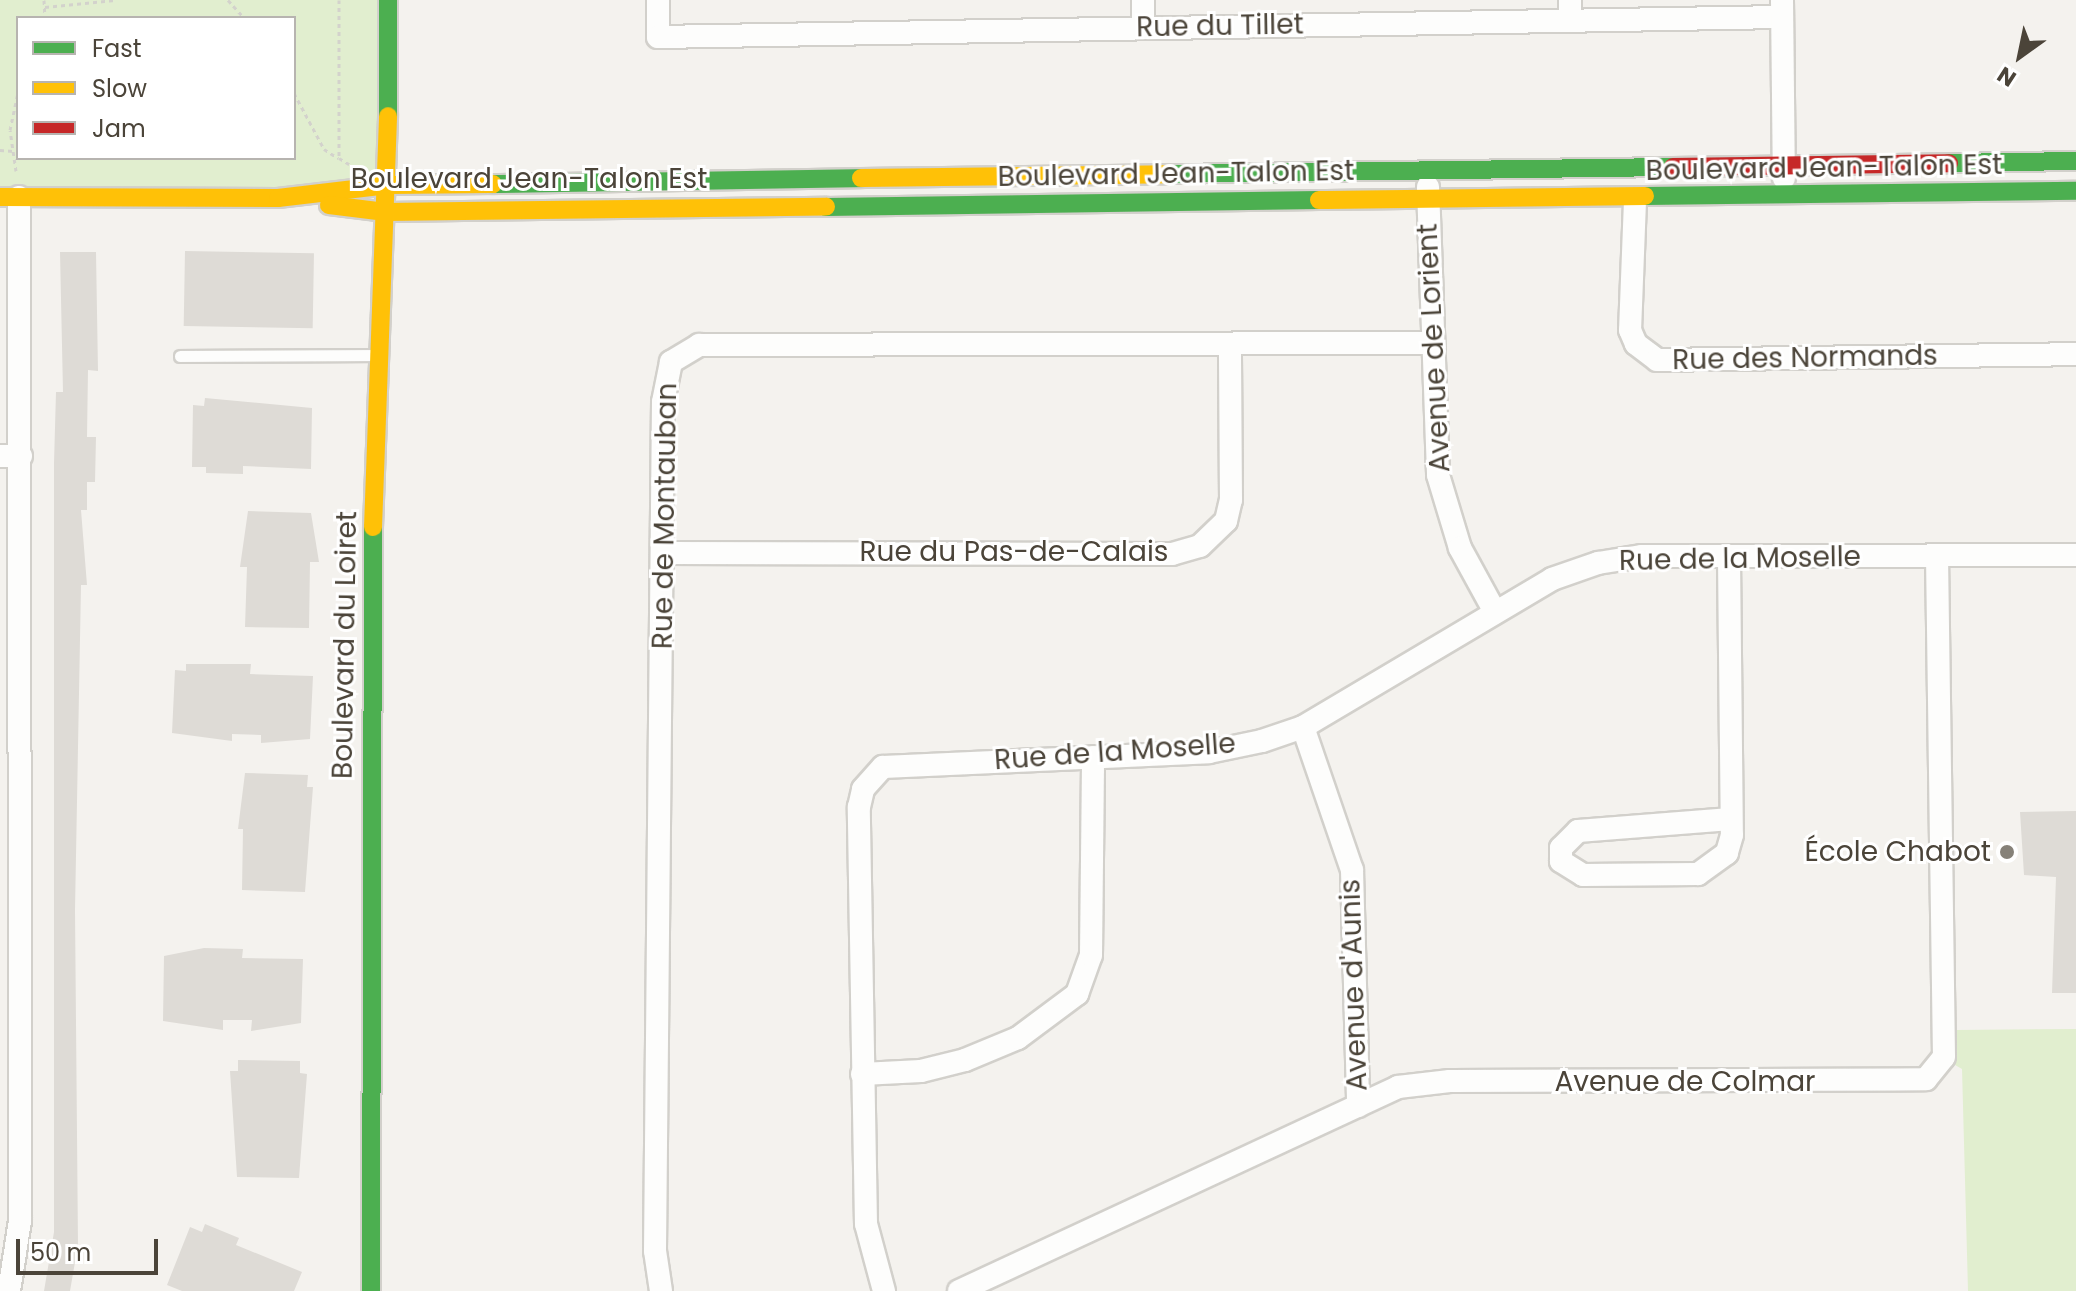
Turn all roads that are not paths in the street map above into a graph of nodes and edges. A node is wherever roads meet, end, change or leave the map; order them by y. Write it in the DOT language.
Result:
graph roads {
  1 [pos="388,0"];
  2 [pos="658,0"];
  3 [pos="1143,0"];
  4 [pos="1782,9"];
  5 [pos="1570,10"];
  6 [pos="1143,26"];
  7 [pos="2076,161"];
  8 [pos="1784,165"];
  9 [pos="1428,170"];
  10 [pos="388,185"];
  11 [pos="2076,191"];
  12 [pos="1785,195"];
  13 [pos="10,197"];
  14 [pos="278,198"];
  15 [pos="1428,199"];
  16 [pos="1635,201"];
  17 [pos="386,212"];
  18 [pos="1430,343"];
  19 [pos="1230,346"];
  20 [pos="2076,354"];
  21 [pos="381,355"];
  22 [pos="180,356"];
  23 [pos="10,456"];
  24 [pos="664,553"];
  25 [pos="2076,555"];
  26 [pos="1937,556"];
  27 [pos="1729,558"];
  28 [pos="1494,610"];
  29 [pos="1303,727"];
  30 [pos="1093,757"];
  31 [pos="1731,819"];
  32 [pos="862,1074"];
  33 [pos="1358,1106"];
  34 [pos="9,1291"];
  35 [pos="371,1291"];
  36 [pos="661,1291"];
  37 [pos="884,1291"];
  38 [pos="959,1291"];
  1 -- 10 [label="street, Boulevard du Loiret"];
  2 -- 6 [label="street, Rue du Tillet"];
  3 -- 6 [label="street"];
  4 -- 5 [label="street, Rue du Tillet"];
  4 -- 8 [label="street"];
  5 -- 6 [label="street, Rue du Tillet"];
  7 -- 8 [label="street, Boulevard Jean-Talon Est"];
  8 -- 9 [label="street, Boulevard Jean-Talon Est"];
  8 -- 12 [label="street"];
  9 -- 10 [label="street, Boulevard Jean-Talon Est"];
  9 -- 15 [label="street, Avenue de Lorient"];
  10 -- 14 [label="street, Boulevard Jean-Talon Est"];
  10 -- 17 [label="street, Boulevard du Loiret"];
  11 -- 12 [label="street, Boulevard Jean-Talon Est"];
  12 -- 16 [label="street, Boulevard Jean-Talon Est"];
  13 -- 14 [label="street, Boulevard Jean-Talon Est"];
  13 -- 23 [label="street"];
  14 -- 17 [label="street, Boulevard Jean-Talon Est"];
  15 -- 16 [label="street, Boulevard Jean-Talon Est"];
  15 -- 17 [label="street, Boulevard Jean-Talon Est"];
  15 -- 18 [label="street, Avenue de Lorient"];
  16 -- 20 [label="street, Rue des Normands"];
  17 -- 21 [label="street, Boulevard du Loiret"];
  18 -- 19 [label="street, Rue de Montauban"];
  18 -- 28 [label="street, Avenue de Lorient"];
  19 -- 24 [label="street, Rue du Pas-de-Calais"];
  19 -- 24 [label="street, Rue de Montauban"];
  21 -- 22 [label="lane"];
  21 -- 35 [label="street, Boulevard du Loiret"];
  23 -- 34 [label="street"];
  24 -- 36 [label="street, Rue de Montauban"];
  25 -- 26 [label="street, Rue de la Moselle"];
  26 -- 27 [label="street, Rue de la Moselle"];
  26 -- 33 [label="street, Avenue de Colmar"];
  27 -- 28 [label="street, Rue de la Moselle"];
  27 -- 31 [label="street"];
  28 -- 29 [label="street, Rue de la Moselle"];
  29 -- 30 [label="street, Rue de la Moselle"];
  29 -- 33 [label="street, Avenue d'Aunis"];
  30 -- 32 [label="street"];
  30 -- 32 [label="street, Rue de la Moselle"];
  31 -- 31 [label="street"];
  32 -- 37 [label="street, Rue de la Moselle"];
  33 -- 38 [label="street, Avenue de Colmar"];
}
